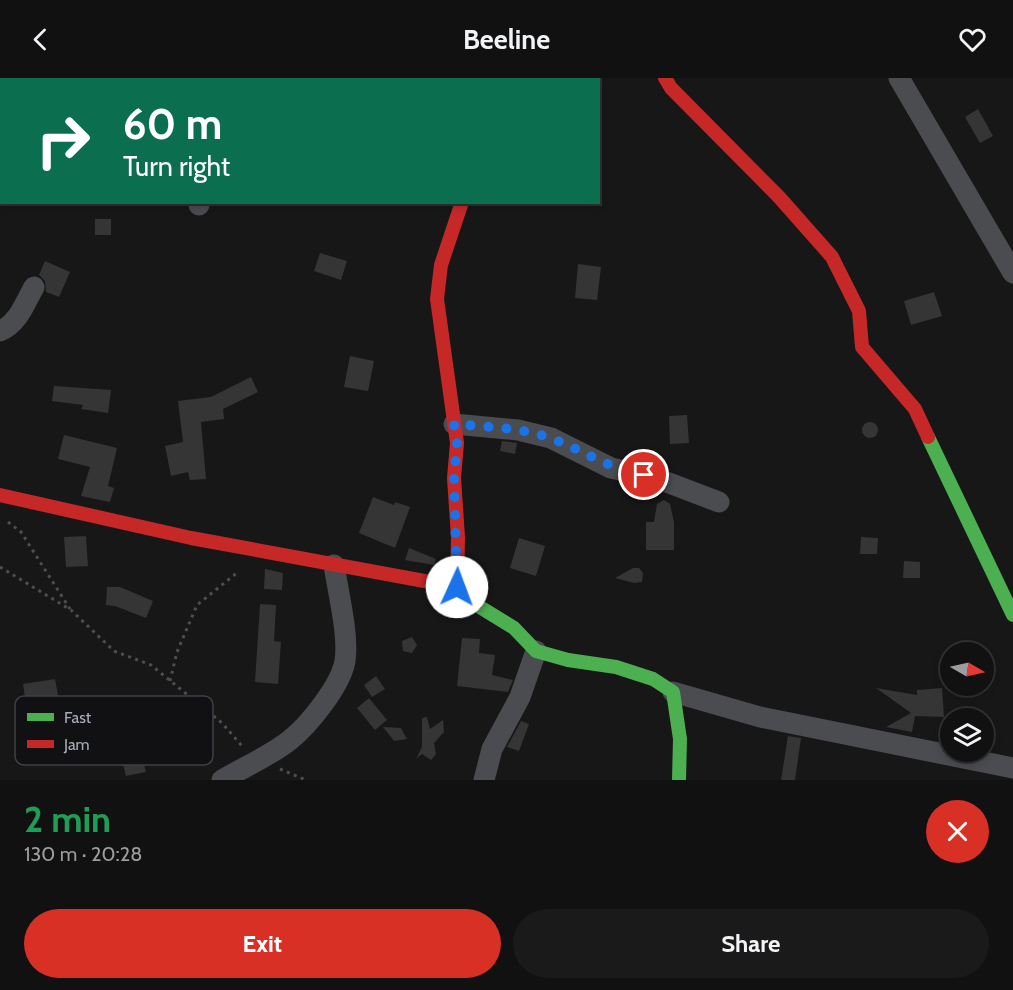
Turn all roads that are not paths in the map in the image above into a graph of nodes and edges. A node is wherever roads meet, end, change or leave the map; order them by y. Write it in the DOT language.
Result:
graph roads {
  1 [pos="665,78"];
  2 [pos="899,78"];
  3 [pos="461,204"];
  4 [pos="1013,273"];
  5 [pos="34,286"];
  6 [pos="0,331"];
  7 [pos="454,424"];
  8 [pos="0,495"];
  9 [pos="719,502"];
  10 [pos="334,565"];
  11 [pos="457,587"];
  12 [pos="1013,615"];
  13 [pos="536,651"];
  14 [pos="673,692"];
  15 [pos="1013,768"];
  16 [pos="222,780"];
  17 [pos="483,780"];
  18 [pos="679,780"];
  1 -- 12 [label="street"];
  2 -- 4 [label="street"];
  3 -- 7 [label="street"];
  5 -- 6 [label="street"];
  7 -- 9 [label="street"];
  7 -- 11 [label="street"];
  8 -- 10 [label="street"];
  10 -- 11 [label="street"];
  10 -- 16 [label="street"];
  11 -- 13 [label="street"];
  13 -- 14 [label="street"];
  13 -- 17 [label="street"];
  14 -- 15 [label="street"];
  14 -- 18 [label="street"];
}
